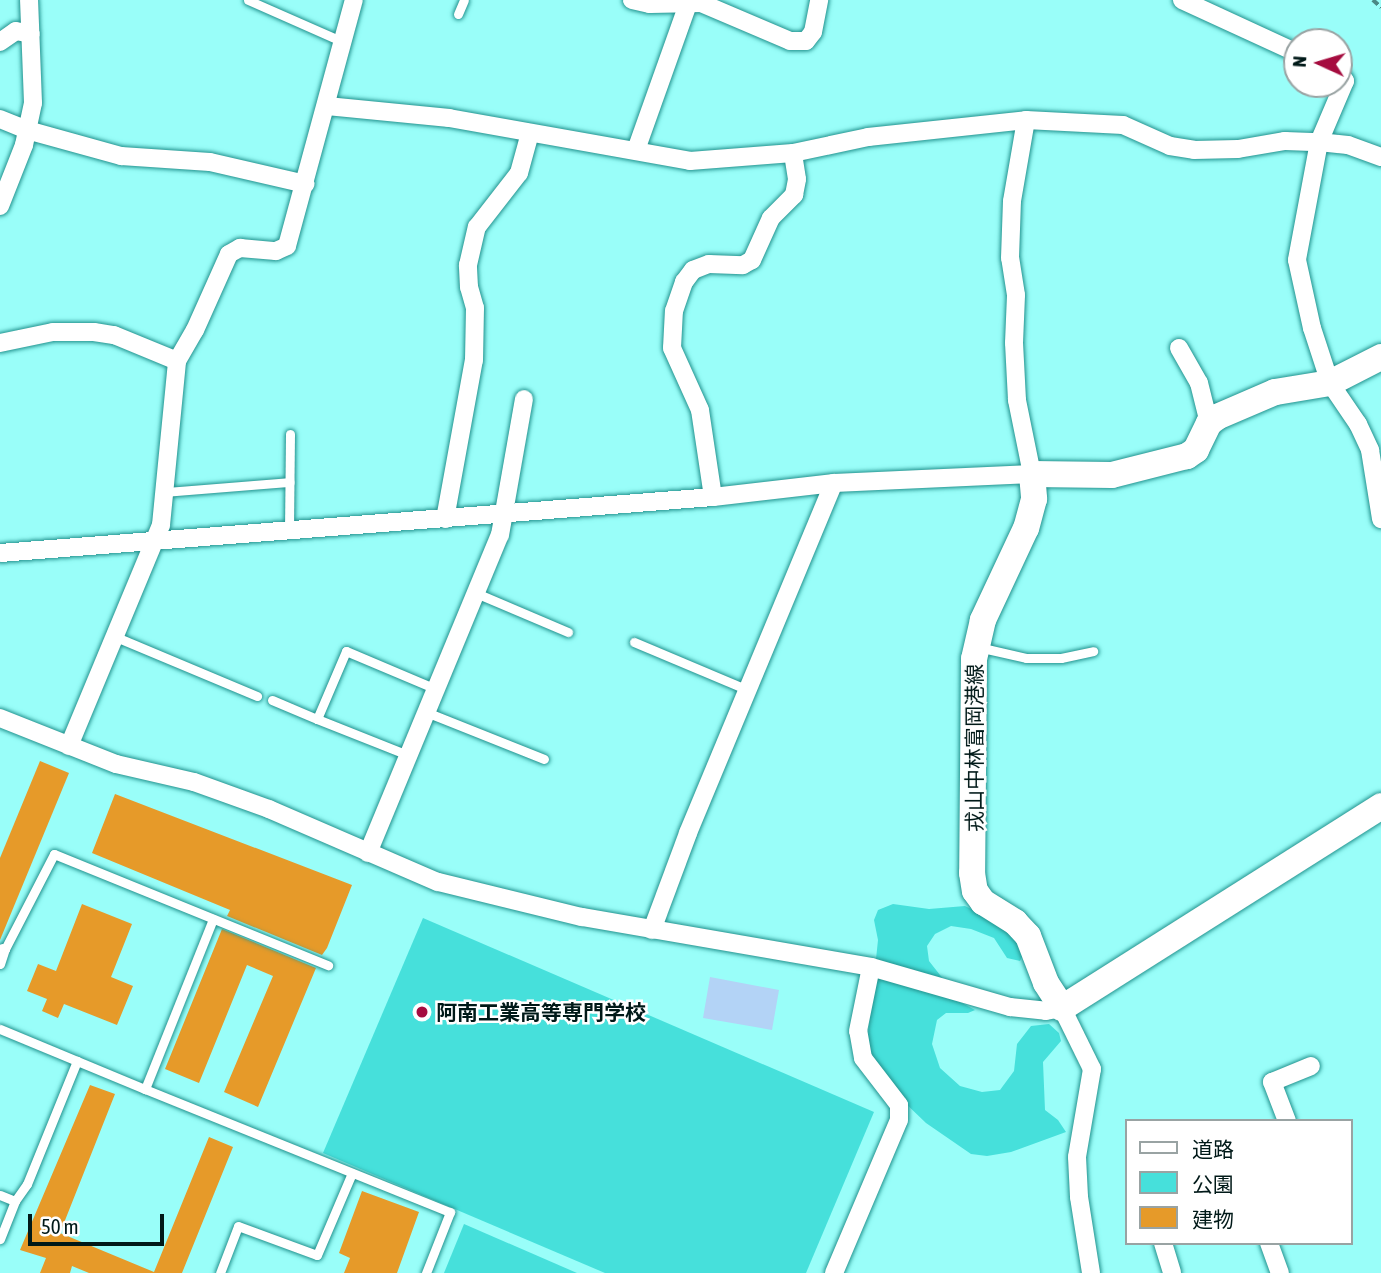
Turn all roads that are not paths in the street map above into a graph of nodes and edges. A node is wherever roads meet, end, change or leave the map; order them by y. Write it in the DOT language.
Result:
graph roads {
  1 [pos="29,0"];
  2 [pos="248,0"];
  3 [pos="354,0"];
  4 [pos="464,0"];
  5 [pos="632,0"];
  6 [pos="819,0"];
  7 [pos="1182,0"];
  8 [pos="688,4"];
  9 [pos="458,14"];
  10 [pos="31,34"];
  11 [pos="341,41"];
  12 [pos="0,42"];
  13 [pos="1283,47"];
  14 [pos="1338,98"];
  15 [pos="327,106"];
  16 [pos="0,119"];
  17 [pos="1026,120"];
  18 [pos="27,130"];
  19 [pos="530,133"];
  20 [pos="1319,142"];
  21 [pos="636,150"];
  22 [pos="793,153"];
  23 [pos="1381,157"];
  24 [pos="305,184"];
  25 [pos="0,206"];
  26 [pos="0,343"];
  27 [pos="1180,348"];
  28 [pos="1381,358"];
  29 [pos="177,361"];
  30 [pos="1331,383"];
  31 [pos="524,399"];
  32 [pos="1209,423"];
  33 [pos="290,434"];
  34 [pos="1032,474"];
  35 [pos="290,482"];
  36 [pos="834,483"];
  37 [pos="165,492"];
  38 [pos="713,497"];
  39 [pos="505,513"];
  40 [pos="445,519"];
  41 [pos="1381,519"];
  42 [pos="289,530"];
  43 [pos="154,541"];
  44 [pos="0,553"];
  45 [pos="476,593"];
  46 [pos="568,632"];
  47 [pos="116,637"];
  48 [pos="634,642"];
  49 [pos="975,646"];
  50 [pos="1093,651"];
  51 [pos="436,689"];
  52 [pos="748,690"];
  53 [pos="257,696"];
  54 [pos="272,700"];
  55 [pos="426,712"];
  56 [pos="0,718"];
  57 [pos="317,719"];
  58 [pos="69,746"];
  59 [pos="408,755"];
  60 [pos="544,759"];
  61 [pos="1381,806"];
  62 [pos="368,853"];
  63 [pos="214,919"];
  64 [pos="652,930"];
  65 [pos="3,948"];
  66 [pos="0,964"];
  67 [pos="328,965"];
  68 [pos="871,967"];
  69 [pos="1062,1008"];
  70 [pos="0,1029"];
  71 [pos="77,1061"];
  72 [pos="1311,1066"];
  73 [pos="145,1089"];
  74 [pos="1286,1119"];
  75 [pos="352,1173"];
  76 [pos="0,1195"];
  77 [pos="15,1201"];
  78 [pos="0,1239"];
  79 [pos="1164,1245"];
  80 [pos="1270,1245"];
  81 [pos="220,1273"];
  82 [pos="426,1273"];
  83 [pos="834,1273"];
  84 [pos="1091,1273"];
  85 [pos="1171,1273"];
  86 [pos="1280,1273"];
  1 -- 10 [label="street"];
  2 -- 11 [label="lane"];
  3 -- 11 [label="street"];
  4 -- 9 [label="lane"];
  5 -- 8 [label="street"];
  6 -- 8 [label="street"];
  7 -- 13 [label="street"];
  8 -- 21 [label="street"];
  10 -- 12 [label="street"];
  10 -- 18 [label="street"];
  11 -- 15 [label="street"];
  14 -- 20 [label="street"];
  15 -- 19 [label="street"];
  15 -- 24 [label="street"];
  16 -- 18 [label="street"];
  17 -- 20 [label="street"];
  17 -- 22 [label="street"];
  17 -- 34 [label="street"];
  18 -- 24 [label="street"];
  18 -- 25 [label="street"];
  19 -- 21 [label="street"];
  19 -- 40 [label="street"];
  20 -- 23 [label="street"];
  20 -- 30 [label="street"];
  21 -- 22 [label="street"];
  22 -- 38 [label="street"];
  24 -- 29 [label="street"];
  26 -- 29 [label="street"];
  27 -- 32 [label="street"];
  28 -- 30 [label="main road"];
  29 -- 37 [label="street"];
  30 -- 32 [label="main road"];
  30 -- 41 [label="street"];
  31 -- 39 [label="street"];
  32 -- 34 [label="main road"];
  33 -- 35 [label="lane"];
  34 -- 36 [label="street"];
  34 -- 49 [label="main road, 戎山中林富岡港線"];
  35 -- 37 [label="lane"];
  35 -- 42 [label="lane"];
  36 -- 38 [label="street"];
  36 -- 52 [label="street"];
  37 -- 43 [label="street"];
  38 -- 39 [label="street"];
  39 -- 40 [label="street"];
  39 -- 45 [label="street"];
  40 -- 42 [label="street"];
  42 -- 43 [label="street"];
  43 -- 44 [label="street"];
  43 -- 47 [label="street"];
  45 -- 46 [label="lane"];
  45 -- 51 [label="street"];
  47 -- 53 [label="lane"];
  47 -- 58 [label="street"];
  48 -- 52 [label="lane"];
  49 -- 50 [label="lane"];
  49 -- 69 [label="main road, 戎山中林富岡港線"];
  51 -- 55 [label="street"];
  51 -- 57 [label="lane"];
  52 -- 64 [label="street"];
  54 -- 57 [label="lane"];
  55 -- 59 [label="street"];
  55 -- 60 [label="lane"];
  56 -- 58 [label="street"];
  57 -- 59 [label="lane"];
  58 -- 62 [label="street"];
  59 -- 62 [label="street"];
  61 -- 69 [label="main road"];
  62 -- 64 [label="street"];
  63 -- 65 [label="lane"];
  63 -- 67 [label="lane"];
  63 -- 73 [label="lane"];
  64 -- 68 [label="street"];
  65 -- 66 [label="lane"];
  68 -- 69 [label="street"];
  68 -- 83 [label="street"];
  69 -- 84 [label="street"];
  70 -- 71 [label="lane"];
  71 -- 73 [label="lane"];
  71 -- 77 [label="lane"];
  72 -- 74 [label="street"];
  73 -- 75 [label="lane"];
  75 -- 81 [label="lane"];
  75 -- 82 [label="lane"];
  76 -- 77 [label="lane"];
  77 -- 78 [label="lane"];
  79 -- 85 [label="street"];
  80 -- 86 [label="street"];
}
